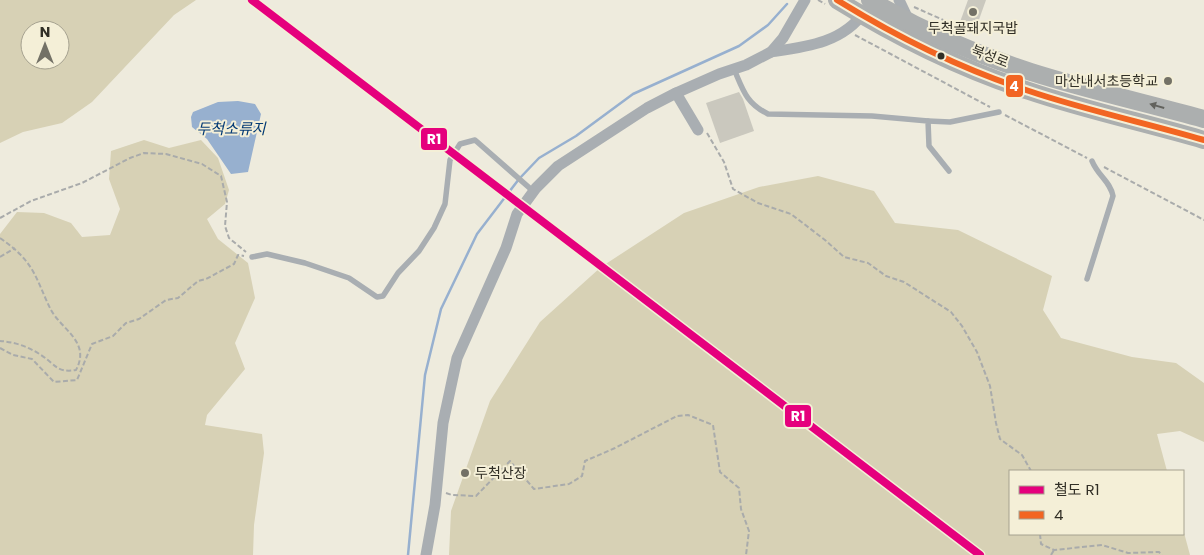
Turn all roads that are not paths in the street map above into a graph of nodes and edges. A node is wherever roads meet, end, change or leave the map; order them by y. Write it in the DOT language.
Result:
graph roads {
  1 [pos="805,0"];
  2 [pos="835,2"];
  3 [pos="901,2"];
  4 [pos="868,5"];
  5 [pos="910,23"];
  6 [pos="771,52"];
  7 [pos="734,69"];
  8 [pos="676,93"];
  9 [pos="999,112"];
  10 [pos="1204,119"];
  11 [pos="928,121"];
  12 [pos="698,130"];
  13 [pos="1204,140"];
  14 [pos="1092,161"];
  15 [pos="949,171"];
  16 [pos="531,189"];
  17 [pos="252,257"];
  18 [pos="1088,279"];
  19 [pos="426,555"];
  1 -- 6 [label="street"];
  2 -- 4 [label="main road, 북성로"];
  3 -- 5 [label="street"];
  4 -- 5 [label="main road, 북성로"];
  4 -- 6 [label="street"];
  4 -- 13 [label="main road, 북성로"];
  10 -- 5 [label="main road, 북성로, one-way"];
  6 -- 7 [label="street"];
  7 -- 8 [label="street"];
  7 -- 11 [label="lane"];
  8 -- 12 [label="street"];
  8 -- 16 [label="street"];
  9 -- 11 [label="lane"];
  11 -- 15 [label="lane"];
  14 -- 18 [label="lane"];
  16 -- 17 [label="lane"];
  16 -- 19 [label="street"];
}
